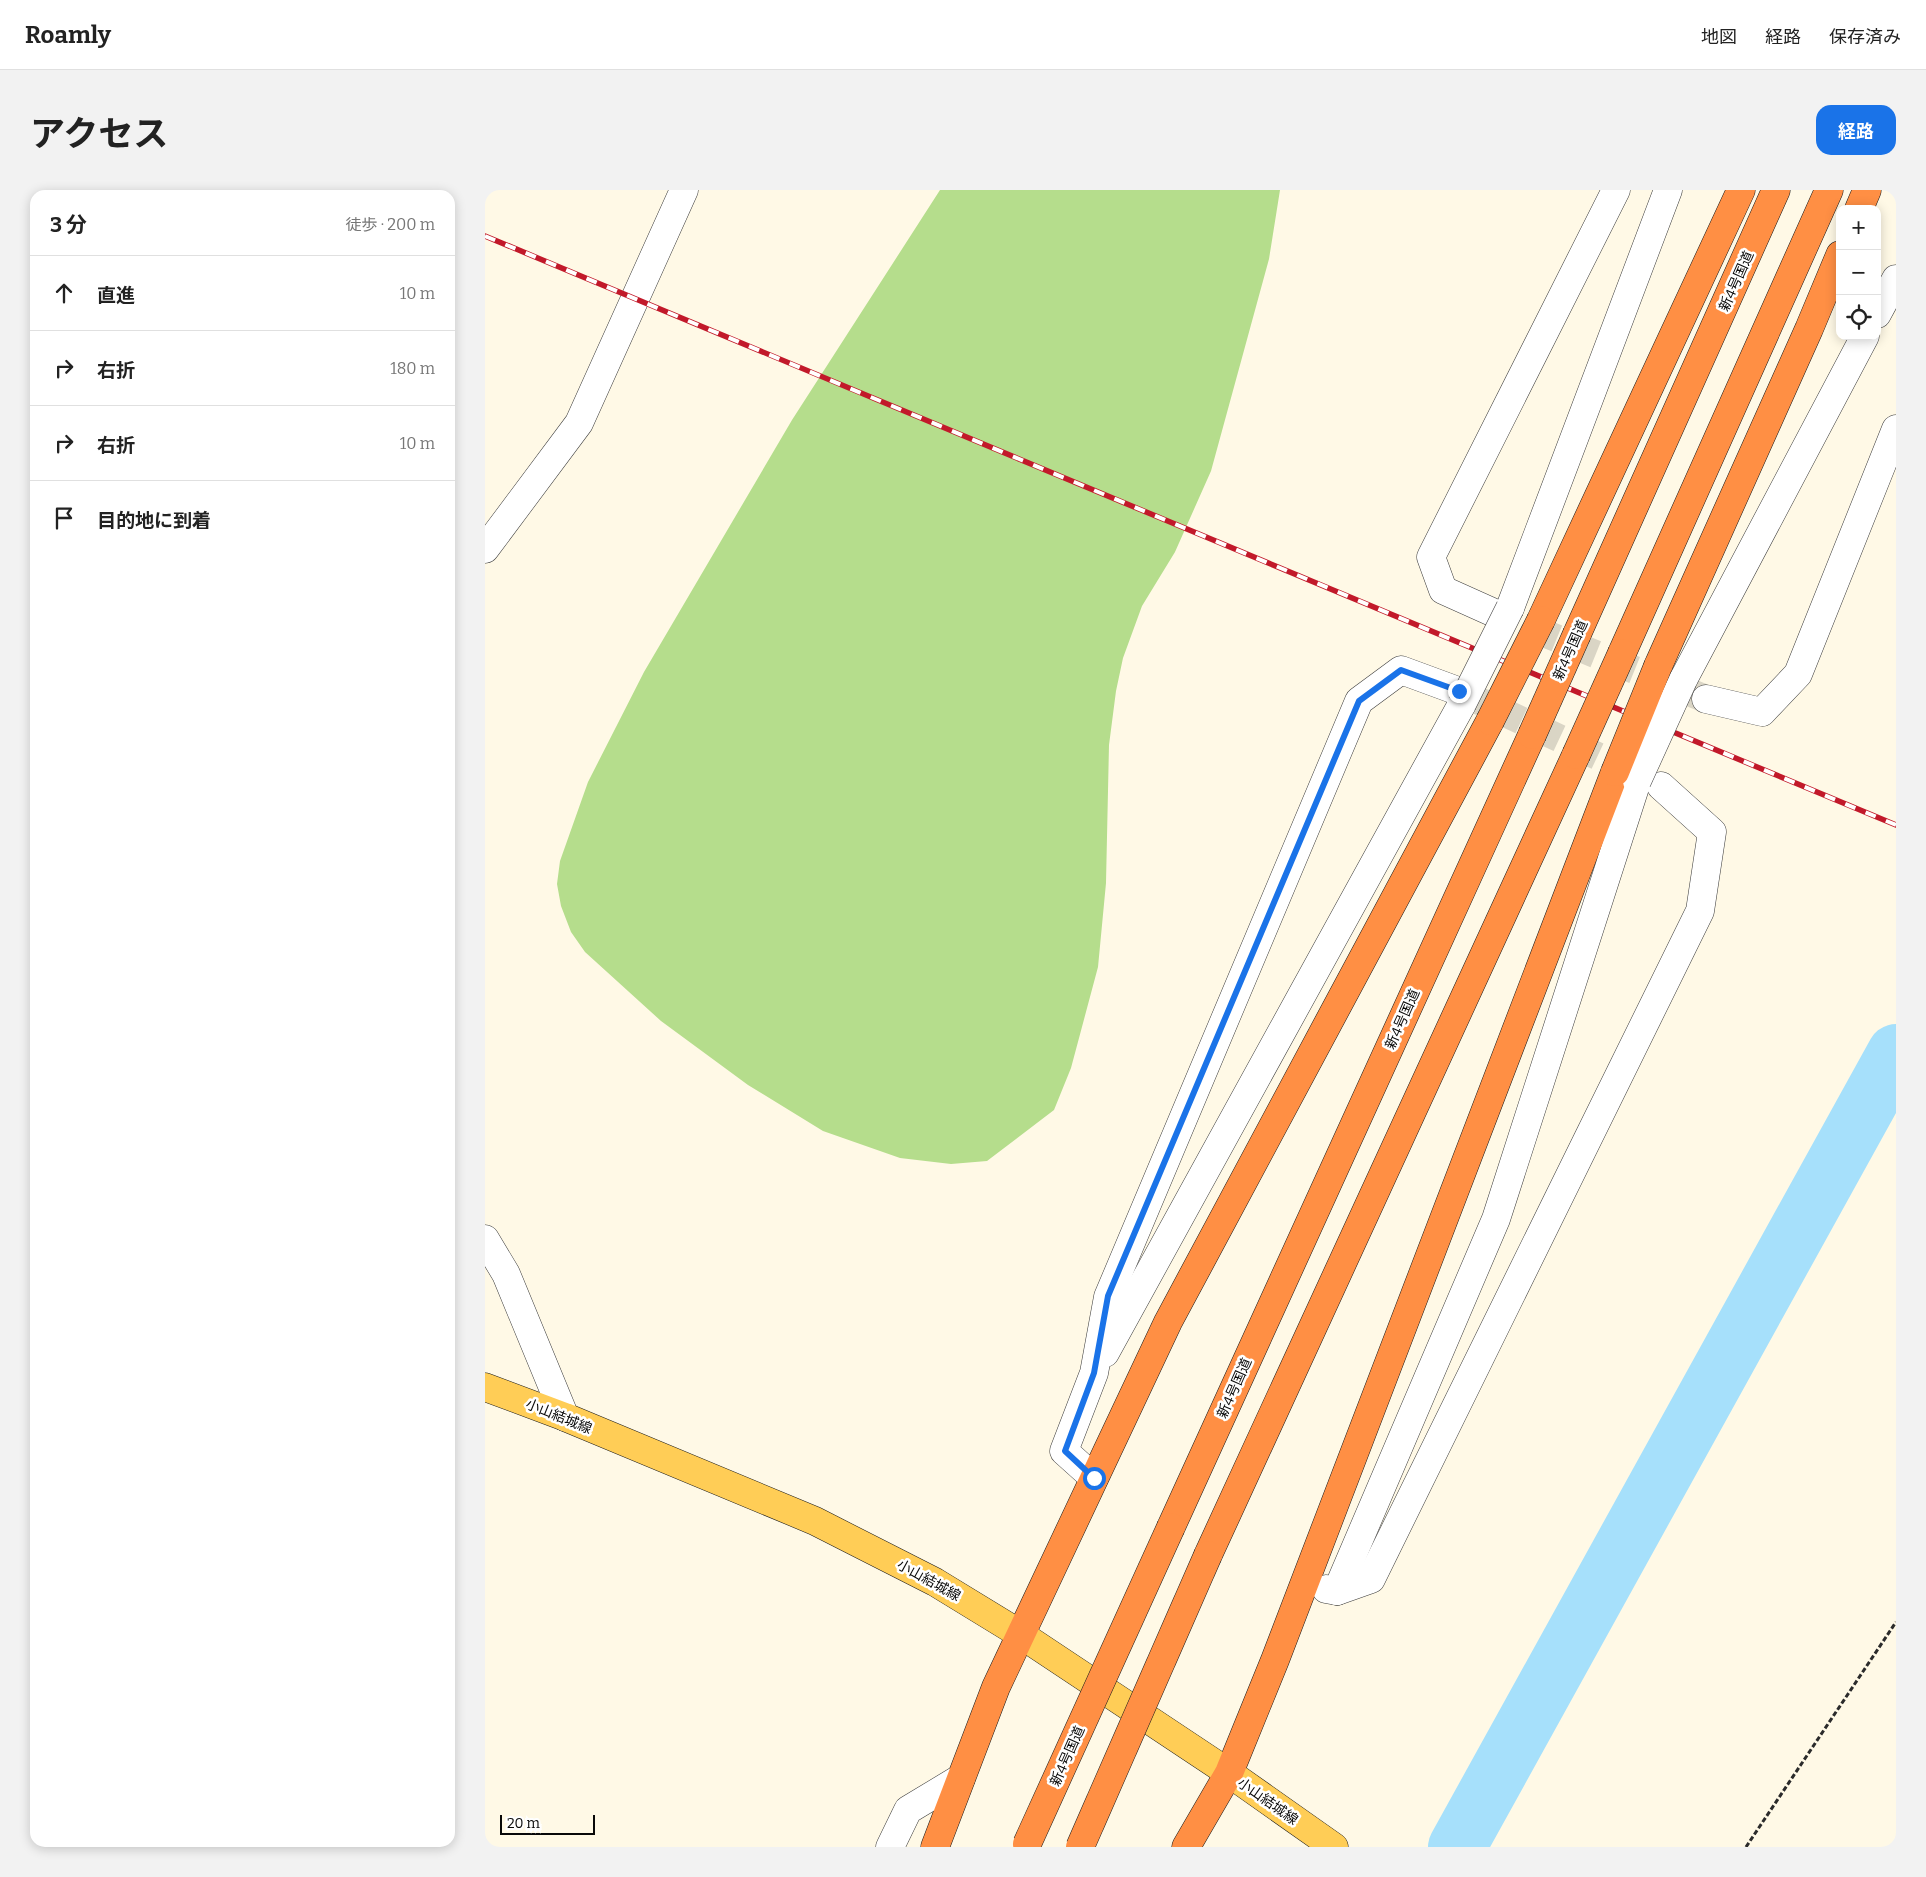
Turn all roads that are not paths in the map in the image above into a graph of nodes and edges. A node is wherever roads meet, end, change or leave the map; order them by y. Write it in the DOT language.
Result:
graph roads {
  1 [pos="684,190"];
  2 [pos="1616,190"];
  3 [pos="1668,190"];
  4 [pos="1741,190"];
  5 [pos="1776,190"];
  6 [pos="1829,190"];
  7 [pos="1867,190"];
  8 [pos="1861,205"];
  9 [pos="1836,264"];
  10 [pos="1896,279"];
  11 [pos="1881,307"];
  12 [pos="1863,340"];
  13 [pos="1896,429"];
  14 [pos="485,549"];
  15 [pos="1501,610"];
  16 [pos="1460,697"];
  17 [pos="1706,699"];
  18 [pos="1638,780"];
  19 [pos="485,1239"];
  20 [pos="1094,1373"];
  21 [pos="485,1387"];
  22 [pos="565,1417"];
  23 [pos="1094,1478"];
  24 [pos="1303,1585"];
  25 [pos="1337,1591"];
  26 [pos="1020,1634"];
  27 [pos="1229,1773"];
  28 [pos="961,1778"];
  29 [pos="1026,1845"];
  30 [pos="890,1847"];
  31 [pos="935,1847"];
  32 [pos="1080,1847"];
  33 [pos="1186,1847"];
  34 [pos="1334,1847"];
  1 -- 14 [label="street"];
  2 -- 15 [label="street"];
  3 -- 15 [label="street"];
  4 -- 23 [label="highway, bridge"];
  5 -- 29 [label="highway, 新4号国道, bridge"];
  6 -- 32 [label="highway, bridge"];
  7 -- 8 [label="highway"];
  9 -- 18 [label="highway, bridge"];
  10 -- 11 [label="street"];
  12 -- 18 [label="street, bridge"];
  13 -- 17 [label="street"];
  15 -- 16 [label="street, bridge"];
  16 -- 20 [label="street"];
  16 -- 20 [label="street"];
  18 -- 24 [label="highway"];
  18 -- 25 [label="street"];
  18 -- 25 [label="street"];
  19 -- 22 [label="street"];
  20 -- 23 [label="street"];
  21 -- 22 [label="main road, 小山結城線"];
  22 -- 26 [label="main road, 小山結城線"];
  23 -- 26 [label="highway"];
  24 -- 25 [label="street"];
  24 -- 27 [label="highway"];
  26 -- 27 [label="main road, 小山結城線"];
  26 -- 28 [label="highway"];
  27 -- 33 [label="highway"];
  27 -- 34 [label="main road, 小山結城線"];
  28 -- 30 [label="street"];
  28 -- 31 [label="highway"];
}
